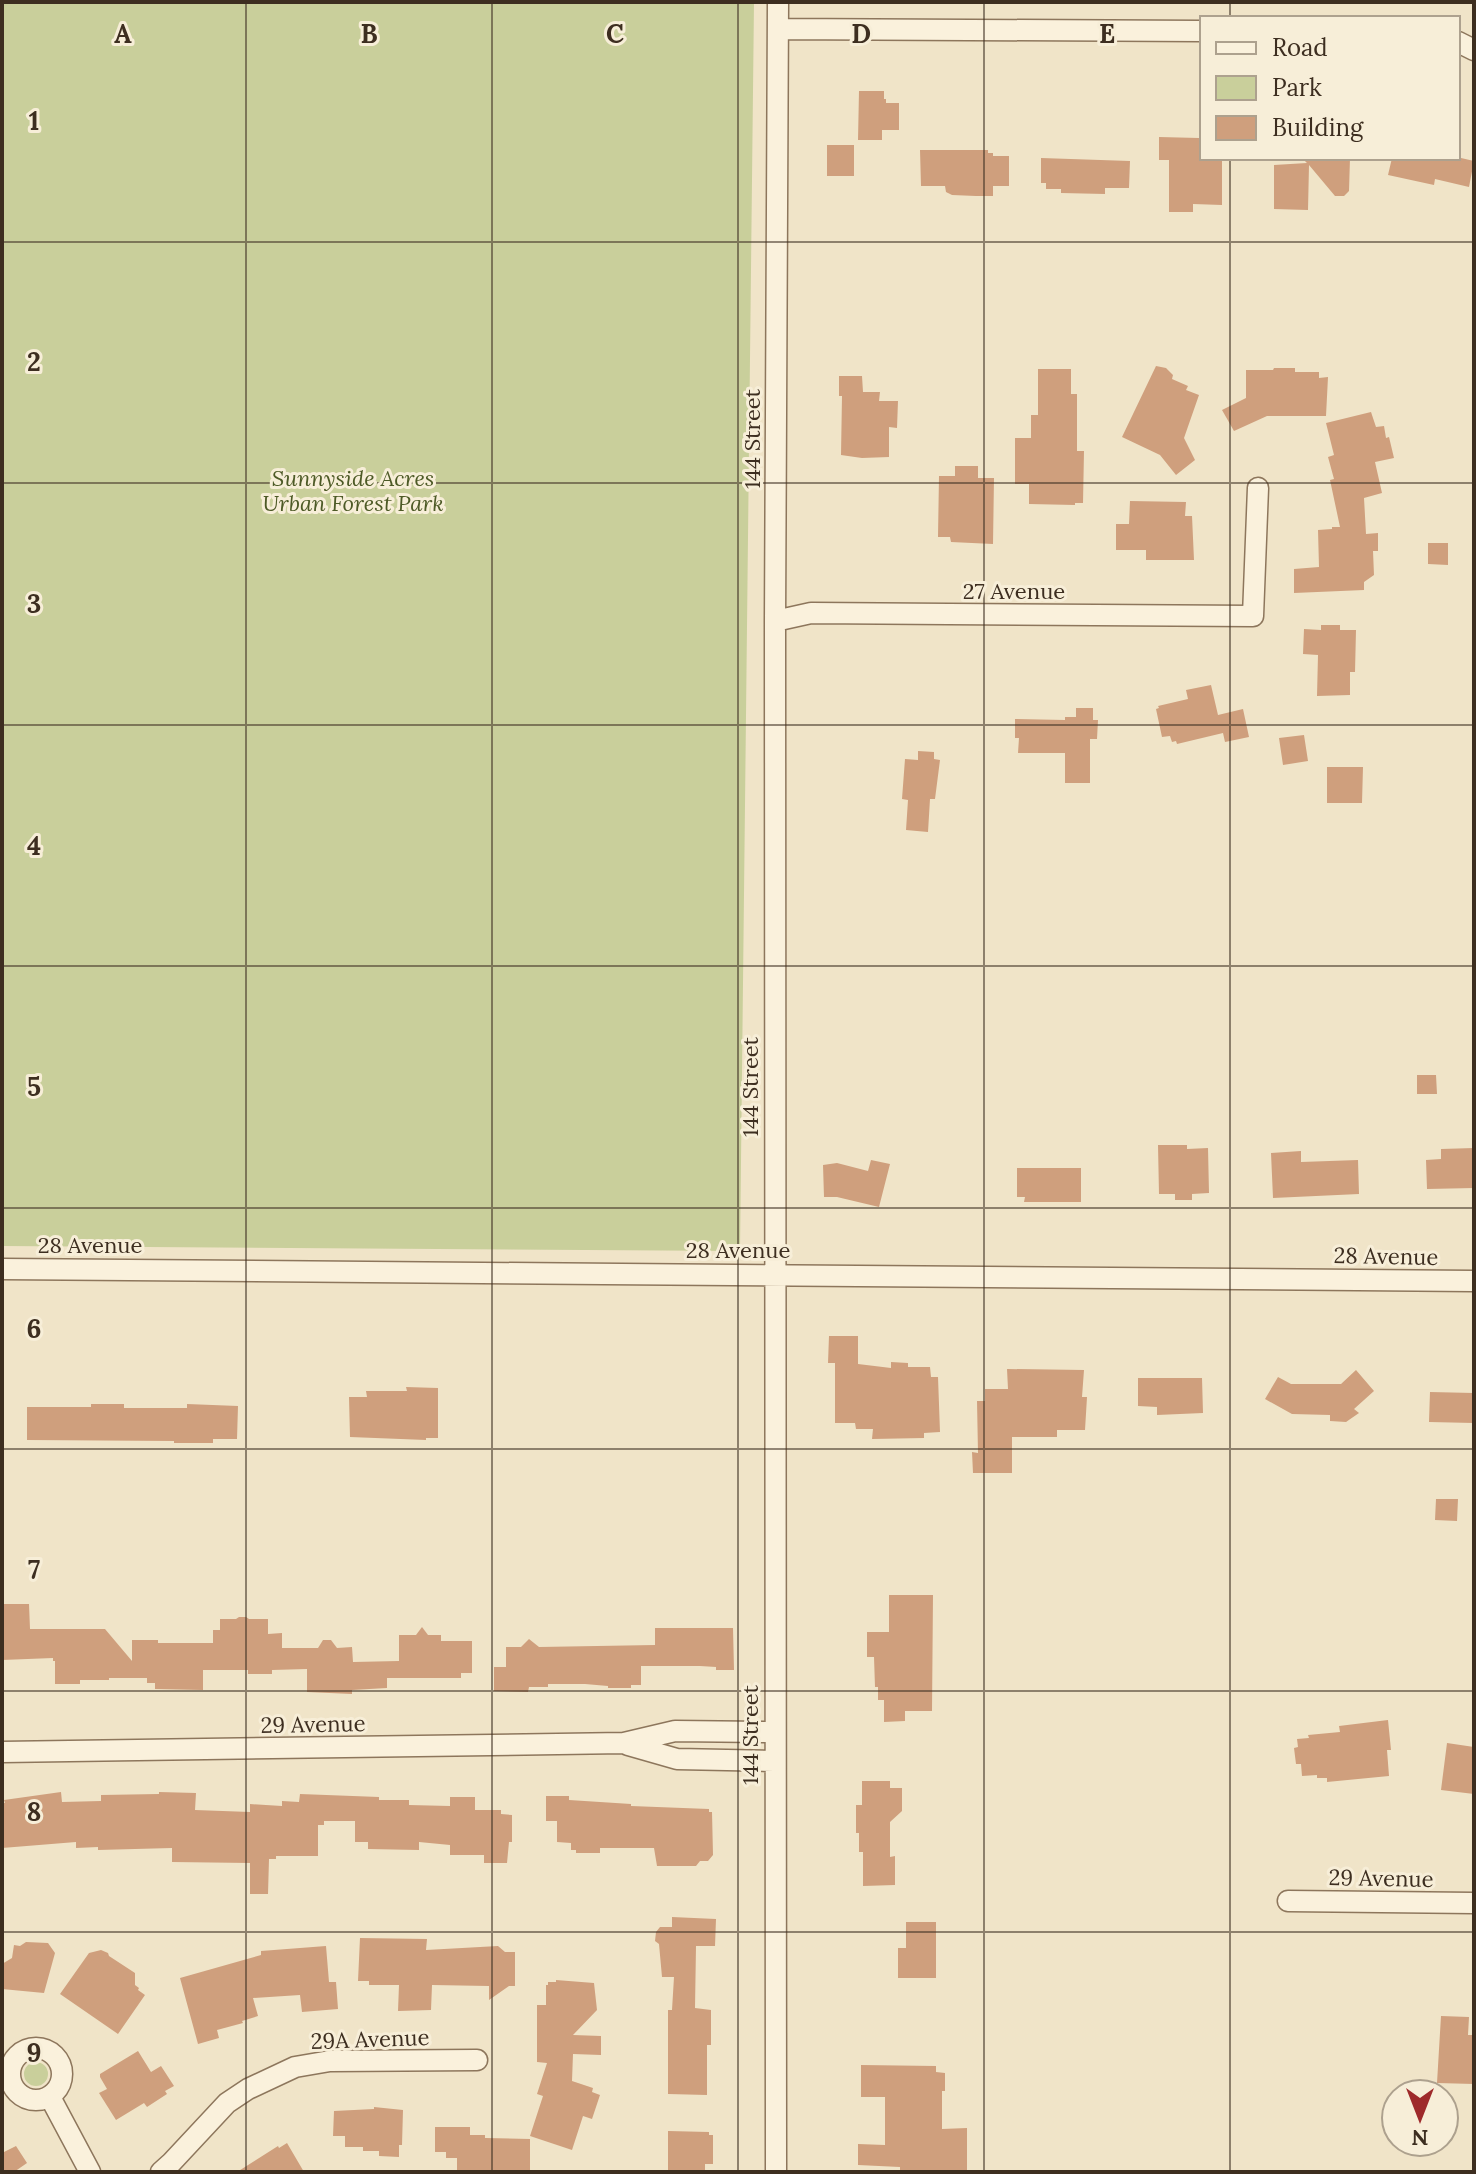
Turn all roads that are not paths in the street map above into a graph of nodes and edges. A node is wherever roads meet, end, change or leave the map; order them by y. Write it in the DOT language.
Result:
graph roads {
  1 [pos="778,2"];
  2 [pos="778,29"];
  3 [pos="1200,31"];
  4 [pos="1258,488"];
  5 [pos="775,621"];
  6 [pos="2,1269"];
  7 [pos="774,1274"];
  8 [pos="1474,1281"];
  9 [pos="774,1732"];
  10 [pos="624,1743"];
  11 [pos="2,1752"];
  12 [pos="774,1761"];
  13 [pos="1288,1901"];
  14 [pos="1474,1903"];
  15 [pos="477,2060"];
  16 [pos="50,2097"];
  17 [pos="90,2172"];
  18 [pos="161,2172"];
  19 [pos="776,2172"];
  1 -- 2 [label="street, 144 Street"];
  2 -- 3 [label="street"];
  2 -- 5 [label="street, 144 Street"];
  4 -- 5 [label="street, 27 Avenue"];
  5 -- 7 [label="street, 144 Street"];
  6 -- 7 [label="street, 28 Avenue"];
  7 -- 8 [label="street, 28 Avenue"];
  7 -- 9 [label="street, 144 Street"];
  9 -- 10 [label="street, 29 Avenue"];
  9 -- 12 [label="street, 144 Street"];
  10 -- 11 [label="street, 29 Avenue"];
  10 -- 12 [label="street, 29 Avenue"];
  12 -- 19 [label="street, 144 Street"];
  13 -- 14 [label="street, 29 Avenue"];
  15 -- 18 [label="street, 29A Avenue"];
  16 -- 17 [label="street"];
}
